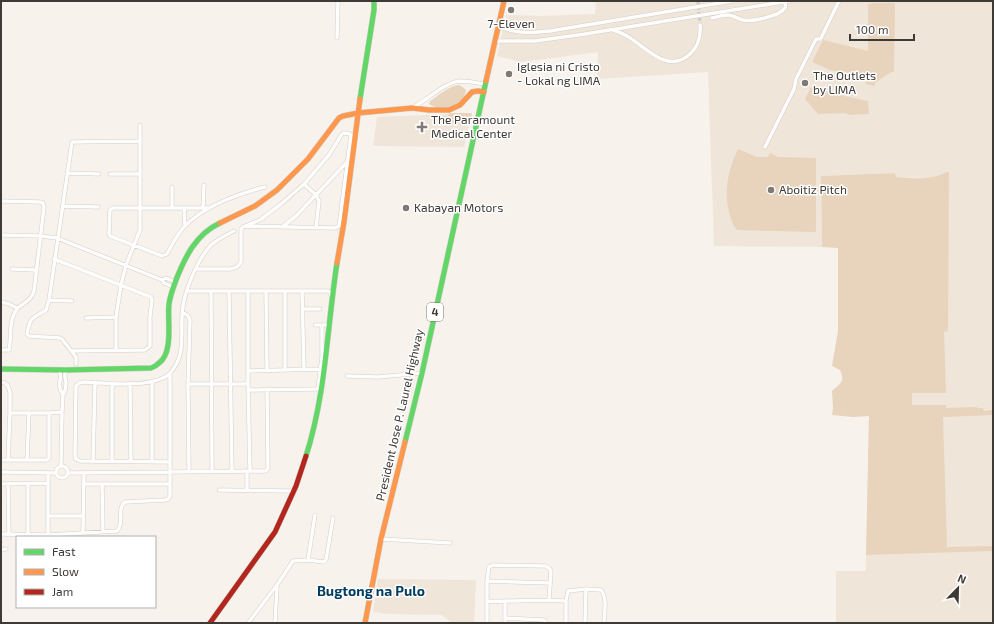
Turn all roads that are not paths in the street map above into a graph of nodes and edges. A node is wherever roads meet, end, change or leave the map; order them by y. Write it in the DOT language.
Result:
graph roads {
  1 [pos="338,1"];
  2 [pos="374,1"];
  3 [pos="504,1"];
  4 [pos="732,1"];
  5 [pos="786,1"];
  6 [pos="839,1"];
  7 [pos="712,18"];
  8 [pos="700,25"];
  9 [pos="498,26"];
  10 [pos="583,26"];
  11 [pos="608,30"];
  12 [pos="585,34"];
  13 [pos="337,38"];
  14 [pos="495,41"];
  15 [pos="485,84"];
  16 [pos="484,92"];
  17 [pos="412,108"];
  18 [pos="358,113"];
  19 [pos="140,125"];
  20 [pos="140,141"];
  21 [pos="765,147"];
  22 [pos="348,162"];
  23 [pos="67,173"];
  24 [pos="100,174"];
  25 [pos="110,174"];
  26 [pos="140,174"];
  27 [pos="304,184"];
  28 [pos="204,185"];
  29 [pos="172,187"];
  30 [pos="265,187"];
  31 [pos="316,196"];
  32 [pos="1,201"];
  33 [pos="62,206"];
  34 [pos="98,207"];
  35 [pos="140,208"];
  36 [pos="172,208"];
  37 [pos="184,208"];
  38 [pos="203,208"];
  39 [pos="208,208"];
  40 [pos="260,220"];
  41 [pos="185,226"];
  42 [pos="245,226"];
  43 [pos="262,227"];
  44 [pos="282,227"];
  45 [pos="316,228"];
  46 [pos="234,231"];
  47 [pos="1,235"];
  48 [pos="41,236"];
  49 [pos="57,238"];
  50 [pos="134,245"];
  51 [pos="54,259"];
  52 [pos="126,265"];
  53 [pos="12,269"];
  54 [pos="195,269"];
  55 [pos="36,270"];
  56 [pos="120,285"];
  57 [pos="174,285"];
  58 [pos="187,291"];
  59 [pos="211,291"];
  60 [pos="302,291"];
  61 [pos="229,292"];
  62 [pos="248,292"];
  63 [pos="266,292"];
  64 [pos="285,292"];
  65 [pos="49,300"];
  66 [pos="72,301"];
  67 [pos="1,302"];
  68 [pos="330,304"];
  69 [pos="17,308"];
  70 [pos="303,309"];
  71 [pos="320,309"];
  72 [pos="182,313"];
  73 [pos="86,318"];
  74 [pos="116,318"];
  75 [pos="315,326"];
  76 [pos="1,350"];
  77 [pos="116,350"];
  78 [pos="72,351"];
  79 [pos="181,352"];
  80 [pos="189,352"];
  81 [pos="76,364"];
  82 [pos="1,369"];
  83 [pos="321,369"];
  84 [pos="60,370"];
  85 [pos="66,370"];
  86 [pos="285,370"];
  87 [pos="304,370"];
  88 [pos="248,371"];
  89 [pos="267,371"];
  90 [pos="170,373"];
  91 [pos="422,373"];
  92 [pos="347,376"];
  93 [pos="1,382"];
  94 [pos="95,382"];
  95 [pos="152,382"];
  96 [pos="112,383"];
  97 [pos="130,383"];
  98 [pos="188,384"];
  99 [pos="212,384"];
  100 [pos="230,384"];
  101 [pos="248,384"];
  102 [pos="248,390"];
  103 [pos="267,390"];
  104 [pos="63,395"];
  105 [pos="62,412"];
  106 [pos="10,413"];
  107 [pos="29,413"];
  108 [pos="49,413"];
  109 [pos="1,460"];
  110 [pos="8,460"];
  111 [pos="28,460"];
  112 [pos="93,462"];
  113 [pos="112,462"];
  114 [pos="131,462"];
  115 [pos="152,462"];
  116 [pos="170,462"];
  117 [pos="62,466"];
  118 [pos="212,471"];
  119 [pos="232,471"];
  120 [pos="249,471"];
  121 [pos="1,472"];
  122 [pos="56,472"];
  123 [pos="84,472"];
  124 [pos="170,472"];
  125 [pos="189,472"];
  126 [pos="48,473"];
  127 [pos="68,473"];
  128 [pos="48,483"];
  129 [pos="1,484"];
  130 [pos="8,484"];
  131 [pos="28,484"];
  132 [pos="84,484"];
  133 [pos="102,484"];
  134 [pos="170,484"];
  135 [pos="219,490"];
  136 [pos="247,490"];
  137 [pos="291,491"];
  138 [pos="315,515"];
  139 [pos="48,516"];
  140 [pos="82,516"];
  141 [pos="333,518"];
  142 [pos="103,532"];
  143 [pos="82,533"];
  144 [pos="1,534"];
  145 [pos="9,534"];
  146 [pos="28,535"];
  147 [pos="48,535"];
  148 [pos="381,539"];
  149 [pos="450,543"];
  150 [pos="1,550"];
  151 [pos="6,550"];
  152 [pos="308,560"];
  153 [pos="487,582"];
  154 [pos="550,583"];
  155 [pos="277,586"];
  156 [pos="586,589"];
  157 [pos="549,600"];
  158 [pos="487,601"];
  159 [pos="566,601"];
  160 [pos="505,602"];
  161 [pos="505,618"];
  162 [pos="210,623"];
  163 [pos="248,623"];
  164 [pos="275,623"];
  165 [pos="365,623"];
  166 [pos="487,623"];
  167 [pos="505,623"];
  168 [pos="546,623"];
  169 [pos="566,623"];
  170 [pos="585,623"];
  171 [pos="604,623"];
  1 -- 13 [label="street"];
  2 -- 18 [label="main road"];
  3 -- 9 [label="main road, President Jose P. Laurel Highway / 4"];
  4 -- 10 [label="street"];
  5 -- 7 [label="street"];
  5 -- 11 [label="street"];
  6 -- 21 [label="street"];
  8 -- 11 [label="street"];
  9 -- 10 [label="street"];
  9 -- 14 [label="main road, President Jose P. Laurel Highway / 4"];
  10 -- 12 [label="street"];
  11 -- 12 [label="street"];
  12 -- 14 [label="street"];
  14 -- 15 [label="main road, President Jose P. Laurel Highway / 4"];
  15 -- 16 [label="main road, President Jose P. Laurel Highway / 4"];
  15 -- 17 [label="street"];
  16 -- 17 [label="main road"];
  16 -- 91 [label="main road, President Jose P. Laurel Highway / 4"];
  17 -- 18 [label="main road"];
  18 -- 57 [label="main road"];
  18 -- 162 [label="main road"];
  19 -- 20 [label="street"];
  20 -- 23 [label="street"];
  20 -- 26 [label="street"];
  22 -- 27 [label="street"];
  22 -- 31 [label="street"];
  22 -- 45 [label="street"];
  23 -- 24 [label="street"];
  23 -- 33 [label="street"];
  25 -- 26 [label="street"];
  26 -- 35 [label="street"];
  27 -- 31 [label="street"];
  27 -- 40 [label="street"];
  28 -- 38 [label="street"];
  29 -- 36 [label="street"];
  30 -- 39 [label="street"];
  31 -- 44 [label="street"];
  31 -- 45 [label="street"];
  32 -- 48 [label="street"];
  33 -- 34 [label="street"];
  33 -- 49 [label="street"];
  35 -- 36 [label="street"];
  35 -- 50 [label="street"];
  35 -- 50 [label="street"];
  36 -- 37 [label="street"];
  37 -- 38 [label="street"];
  37 -- 41 [label="street"];
  38 -- 39 [label="street"];
  39 -- 41 [label="street"];
  40 -- 42 [label="street"];
  40 -- 43 [label="street"];
  41 -- 50 [label="street"];
  42 -- 43 [label="street"];
  42 -- 54 [label="street"];
  43 -- 44 [label="street"];
  44 -- 45 [label="street"];
  46 -- 54 [label="street"];
  47 -- 48 [label="street"];
  48 -- 49 [label="street"];
  48 -- 55 [label="street"];
  49 -- 51 [label="street"];
  49 -- 52 [label="street"];
  50 -- 52 [label="street"];
  51 -- 56 [label="street"];
  51 -- 65 [label="street"];
  52 -- 56 [label="street"];
  52 -- 57 [label="street"];
  53 -- 55 [label="street"];
  54 -- 58 [label="street"];
  55 -- 69 [label="street"];
  56 -- 74 [label="street"];
  56 -- 77 [label="street"];
  57 -- 85 [label="main road"];
  58 -- 59 [label="street"];
  58 -- 72 [label="street"];
  59 -- 61 [label="street"];
  59 -- 99 [label="street"];
  60 -- 64 [label="street"];
  60 -- 68 [label="street"];
  60 -- 70 [label="street"];
  61 -- 62 [label="street"];
  61 -- 100 [label="street"];
  62 -- 63 [label="street"];
  62 -- 88 [label="street"];
  63 -- 64 [label="street"];
  63 -- 89 [label="street"];
  64 -- 86 [label="street"];
  65 -- 66 [label="street"];
  65 -- 78 [label="street"];
  67 -- 69 [label="street"];
  69 -- 76 [label="street"];
  70 -- 71 [label="street"];
  70 -- 87 [label="street"];
  72 -- 79 [label="street"];
  72 -- 80 [label="street"];
  73 -- 74 [label="street"];
  74 -- 77 [label="street"];
  75 -- 83 [label="street"];
  77 -- 78 [label="street"];
  78 -- 81 [label="street"];
  79 -- 80 [label="street"];
  79 -- 90 [label="street"];
  80 -- 98 [label="street"];
  82 -- 84 [label="main road"];
  83 -- 87 [label="street"];
  83 -- 103 [label="street"];
  84 -- 85 [label="main road"];
  84 -- 104 [label="street"];
  85 -- 104 [label="street"];
  86 -- 87 [label="street"];
  86 -- 89 [label="street"];
  88 -- 89 [label="street"];
  88 -- 101 [label="street"];
  90 -- 95 [label="street"];
  90 -- 116 [label="street"];
  91 -- 92 [label="street"];
  91 -- 148 [label="main road, President Jose P. Laurel Highway / 4"];
  93 -- 106 [label="street"];
  94 -- 96 [label="street"];
  94 -- 112 [label="street"];
  94 -- 112 [label="street"];
  95 -- 97 [label="street"];
  95 -- 115 [label="street"];
  96 -- 97 [label="street"];
  96 -- 113 [label="street"];
  97 -- 114 [label="street"];
  98 -- 99 [label="street"];
  98 -- 125 [label="street"];
  99 -- 100 [label="street"];
  99 -- 118 [label="street"];
  100 -- 101 [label="street"];
  100 -- 119 [label="street"];
  101 -- 102 [label="street"];
  102 -- 103 [label="street"];
  102 -- 120 [label="street"];
  103 -- 120 [label="street"];
  104 -- 105 [label="street"];
  105 -- 108 [label="street"];
  105 -- 117 [label="street"];
  106 -- 107 [label="street"];
  106 -- 110 [label="street"];
  107 -- 108 [label="street"];
  107 -- 111 [label="street"];
  108 -- 111 [label="street"];
  109 -- 110 [label="street"];
  110 -- 111 [label="street"];
  112 -- 113 [label="street"];
  113 -- 114 [label="street"];
  114 -- 115 [label="street"];
  115 -- 116 [label="street"];
  116 -- 124 [label="street"];
  117 -- 122 [label="street"];
  117 -- 127 [label="street"];
  118 -- 119 [label="street"];
  118 -- 125 [label="street"];
  119 -- 120 [label="street"];
  120 -- 136 [label="street"];
  121 -- 126 [label="street"];
  122 -- 126 [label="street"];
  122 -- 127 [label="street"];
  123 -- 124 [label="street"];
  123 -- 127 [label="street"];
  123 -- 132 [label="street"];
  124 -- 125 [label="street"];
  124 -- 134 [label="street"];
  126 -- 128 [label="street"];
  128 -- 131 [label="street"];
  128 -- 139 [label="street"];
  129 -- 130 [label="street"];
  130 -- 131 [label="street"];
  130 -- 145 [label="street"];
  131 -- 146 [label="street"];
  132 -- 133 [label="street"];
  132 -- 140 [label="street"];
  133 -- 134 [label="street"];
  133 -- 142 [label="street"];
  134 -- 142 [label="street"];
  135 -- 136 [label="street"];
  136 -- 137 [label="street"];
  138 -- 152 [label="street"];
  139 -- 140 [label="street"];
  139 -- 147 [label="street"];
  140 -- 143 [label="street"];
  141 -- 152 [label="street"];
  142 -- 143 [label="street"];
  143 -- 147 [label="street"];
  144 -- 145 [label="street"];
  145 -- 146 [label="street"];
  146 -- 147 [label="street"];
  148 -- 149 [label="street"];
  148 -- 165 [label="main road, President Jose P. Laurel Highway / 4"];
  150 -- 151 [label="street"];
  152 -- 155 [label="street"];
  153 -- 154 [label="street"];
  153 -- 154 [label="street"];
  153 -- 158 [label="street"];
  154 -- 157 [label="street"];
  155 -- 163 [label="street"];
  155 -- 164 [label="street"];
  156 -- 159 [label="street"];
  156 -- 170 [label="street"];
  156 -- 171 [label="street"];
  157 -- 159 [label="street"];
  157 -- 160 [label="street"];
  158 -- 160 [label="street"];
  158 -- 166 [label="street"];
  159 -- 169 [label="street"];
  160 -- 161 [label="street"];
  161 -- 167 [label="street"];
  161 -- 168 [label="street"];
}
